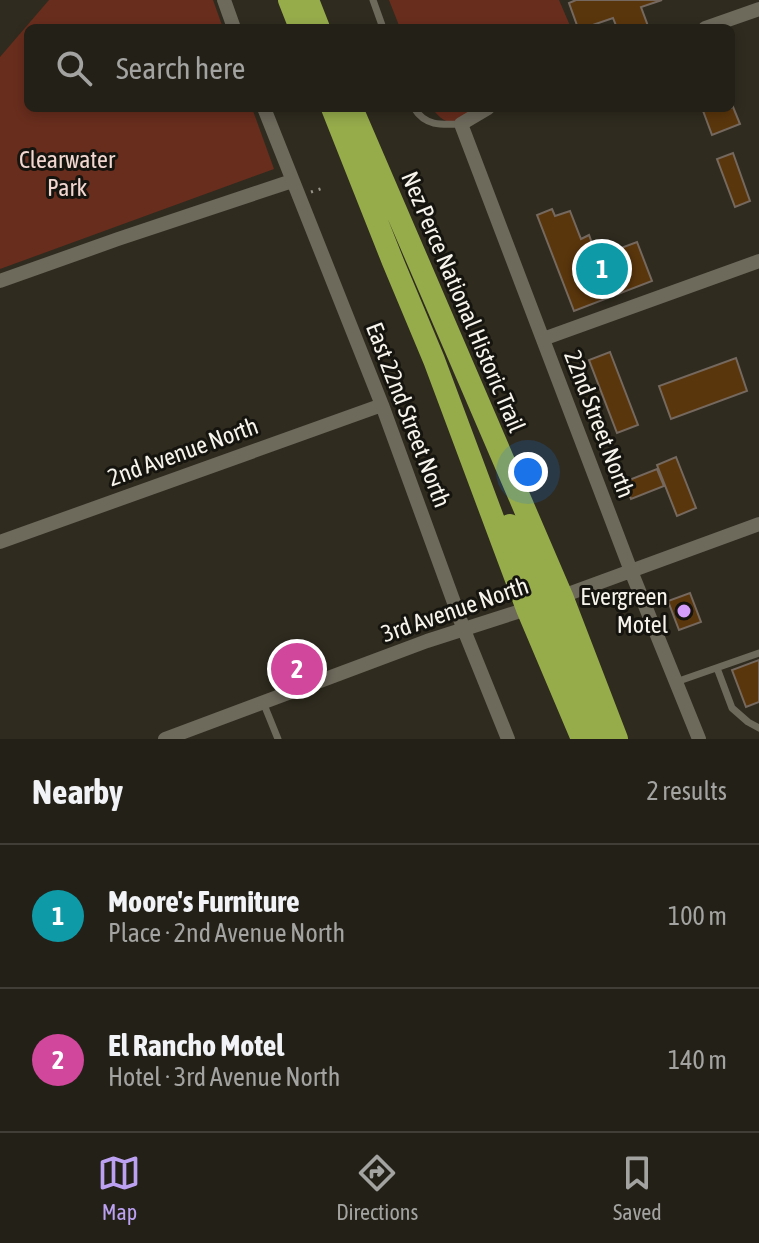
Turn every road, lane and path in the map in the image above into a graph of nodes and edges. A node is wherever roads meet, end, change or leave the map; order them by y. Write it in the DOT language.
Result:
graph roads {
  1 [pos="224,0"];
  2 [pos="289,0"];
  3 [pos="308,0"];
  4 [pos="373,0"];
  5 [pos="759,9"];
  6 [pos="233,24"];
  7 [pos="298,24"];
  8 [pos="317,24"];
  9 [pos="382,24"];
  10 [pos="716,24"];
  11 [pos="266,112"];
  12 [pos="334,112"];
  13 [pos="354,112"];
  14 [pos="416,112"];
  15 [pos="481,112"];
  16 [pos="461,124"];
  17 [pos="292,181"];
  18 [pos="326,187"];
  19 [pos="311,192"];
  20 [pos="759,261"];
  21 [pos="0,281"];
  22 [pos="543,339"];
  23 [pos="382,405"];
  24 [pos="759,524"];
  25 [pos="0,542"];
  26 [pos="631,571"];
  27 [pos="545,603"];
  28 [pos="464,630"];
  29 [pos="759,653"];
  30 [pos="717,668"];
  31 [pos="676,682"];
  32 [pos="263,702"];
  33 [pos="759,728"];
  34 [pos="200,733"];
  35 [pos="165,739"];
  36 [pos="278,739"];
  37 [pos="508,739"];
  38 [pos="582,739"];
  39 [pos="606,739"];
  40 [pos="617,739"];
  41 [pos="699,739"];
  1 -- 6 [label="street"];
  2 -- 7 [label="highway"];
  3 -- 8 [label="highway"];
  4 -- 9 [label="lane"];
  5 -- 10 [label="street"];
  11 -- 17 [label="street, East 22nd Street North"];
  12 -- 27 [label="highway, Nez Perce National Historic Trail"];
  13 -- 27 [label="highway, Nez Perce National Historic Trail"];
  14 -- 16 [label="lane"];
  15 -- 16 [label="street"];
  16 -- 22 [label="street, 22nd Street North"];
  17 -- 21 [label="street"];
  17 -- 23 [label="street, East 22nd Street North"];
  18 -- 19 [label="path"];
  20 -- 22 [label="street"];
  22 -- 26 [label="street, 22nd Street North"];
  23 -- 25 [label="street, 2nd Avenue North"];
  23 -- 28 [label="street, East 22nd Street North"];
  24 -- 26 [label="street, 3rd Avenue North"];
  26 -- 27 [label="street, 3rd Avenue North"];
  26 -- 31 [label="street, 22nd Street North"];
  27 -- 28 [label="street, 3rd Avenue North"];
  27 -- 38 [label="highway, Nez Perce National Historic Trail"];
  27 -- 39 [label="highway"];
  27 -- 40 [label="highway, Nez Perce National Historic Trail"];
  28 -- 32 [label="street, 3rd Avenue North"];
  28 -- 37 [label="street, East 22nd Street North"];
  29 -- 30 [label="lane"];
  30 -- 31 [label="lane"];
  30 -- 33 [label="lane"];
  31 -- 41 [label="street, 22nd Street North"];
  32 -- 34 [label="street, 3rd Avenue North"];
  32 -- 36 [label="lane"];
  34 -- 35 [label="street, 3rd Avenue North"];
}
